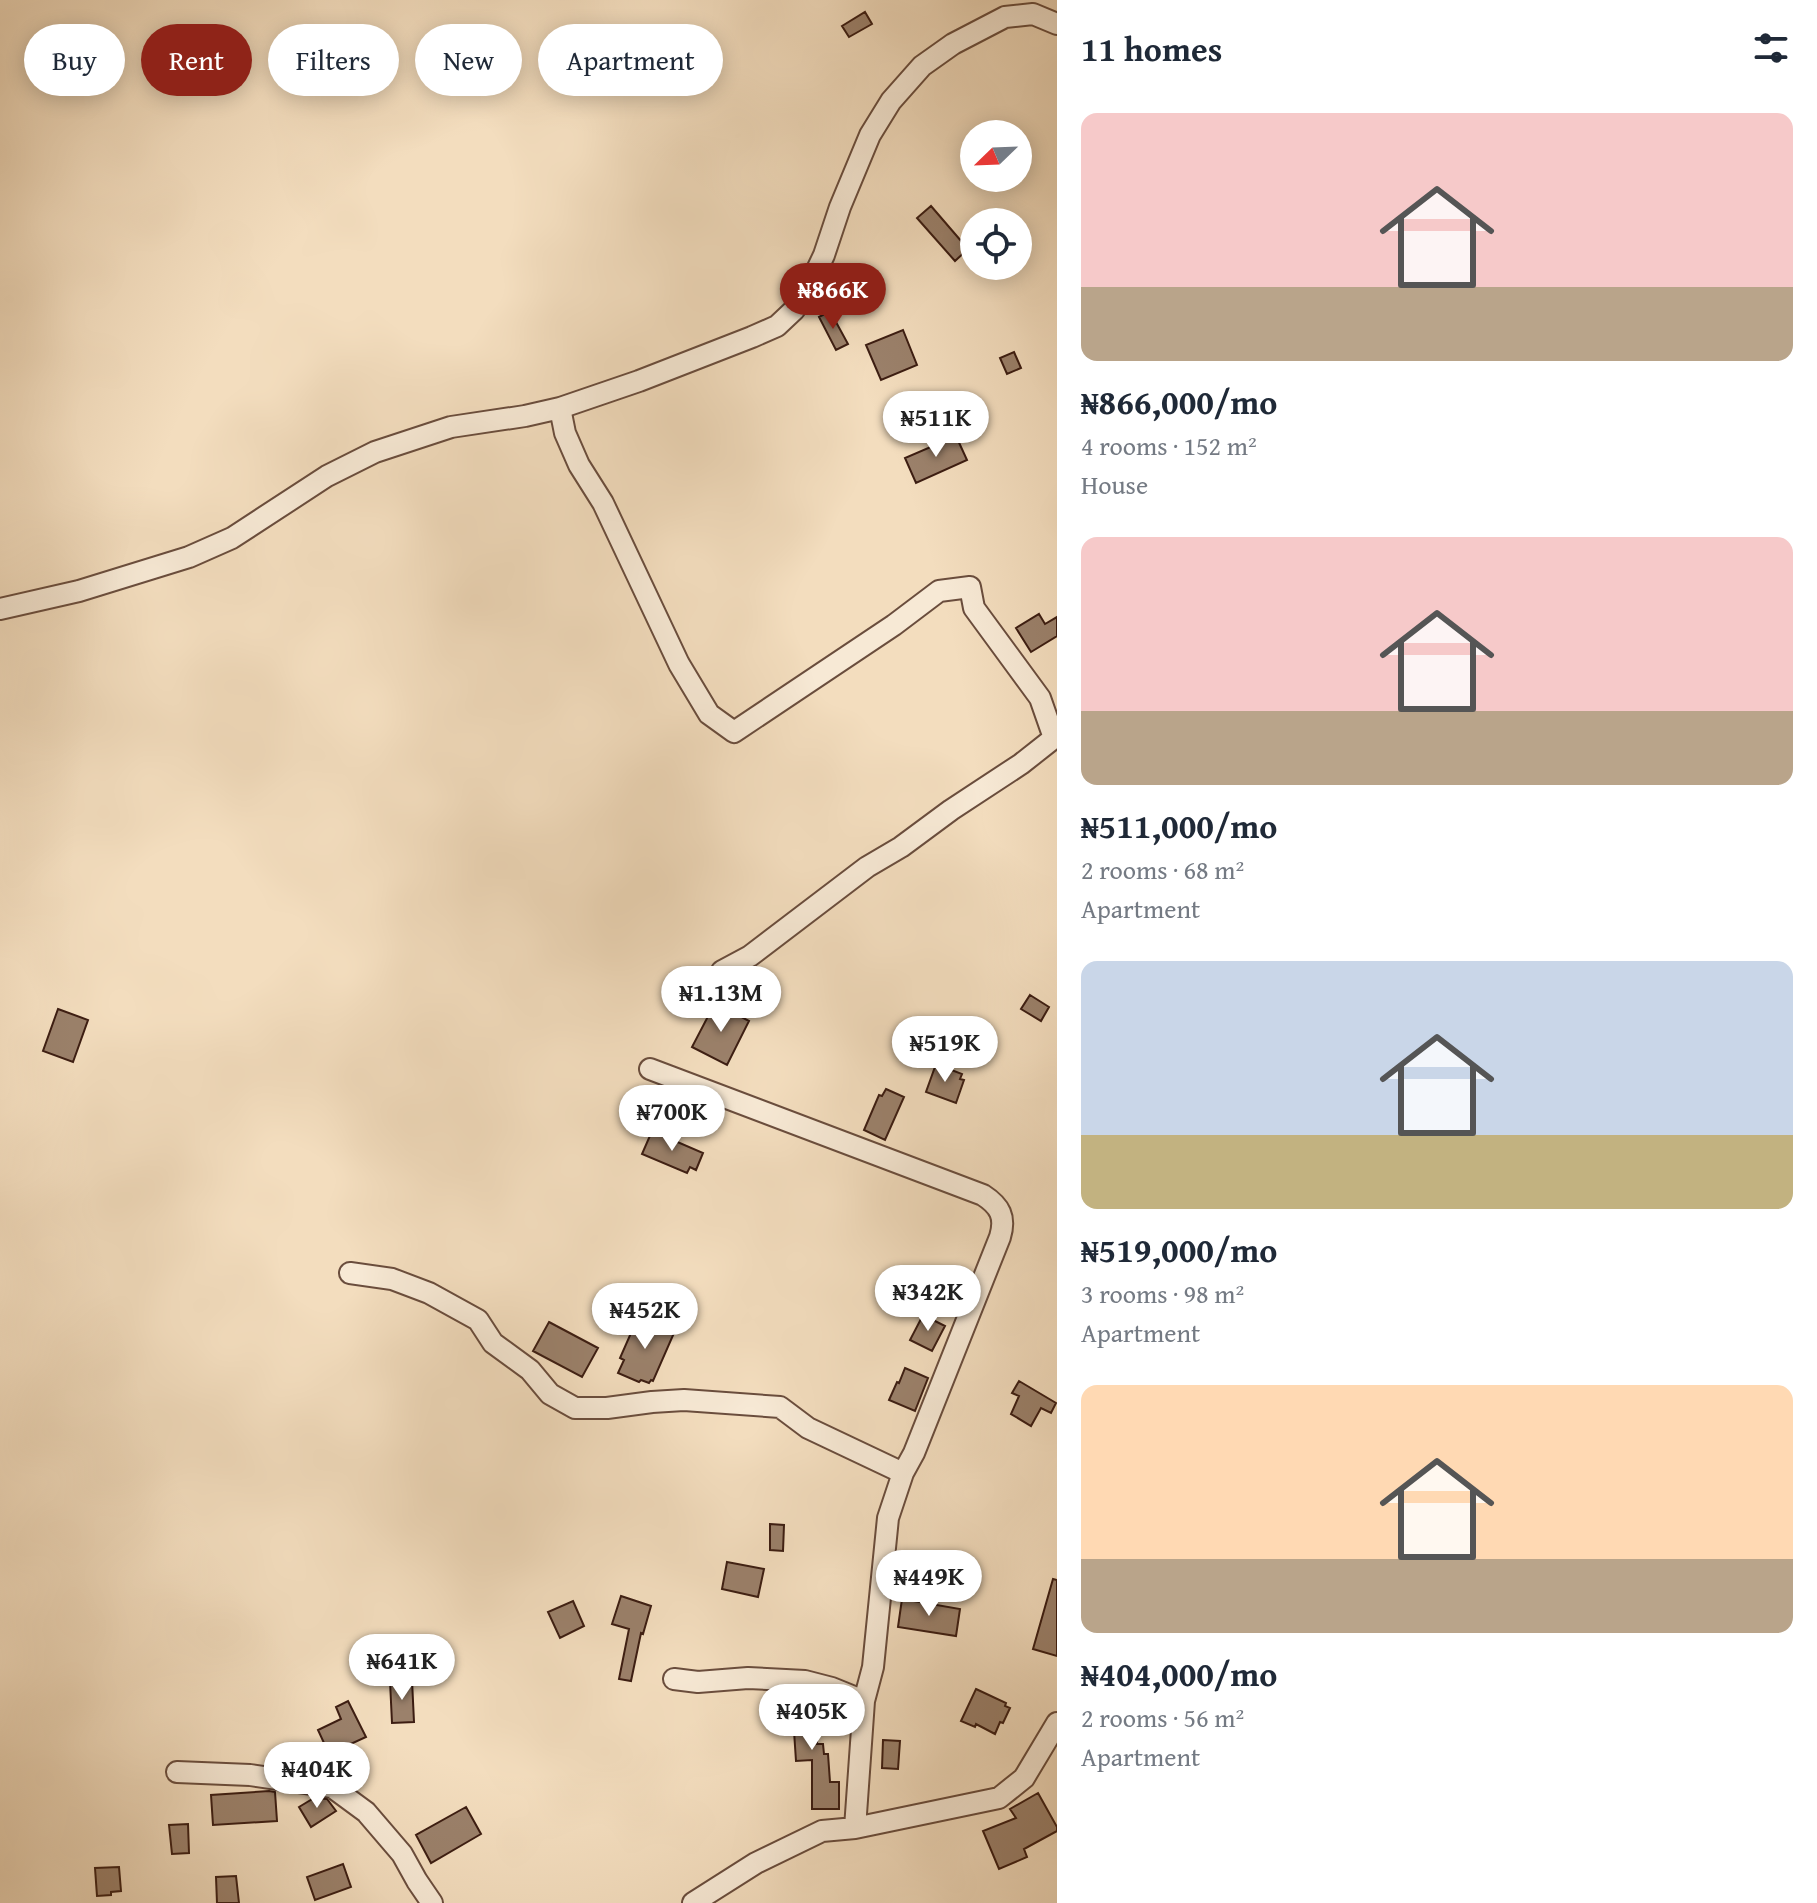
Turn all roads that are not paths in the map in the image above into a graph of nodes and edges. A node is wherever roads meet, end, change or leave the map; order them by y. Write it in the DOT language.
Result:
graph roads {
  1 [pos="1032,7"];
  2 [pos="1057,24"];
  3 [pos="560,408"];
  4 [pos="0,609"];
  5 [pos="722,971"];
  6 [pos="650,1069"];
  7 [pos="350,1273"];
  8 [pos="903,1473"];
  9 [pos="674,1679"];
  10 [pos="864,1701"];
  11 [pos="1057,1723"];
  12 [pos="177,1772"];
  13 [pos="855,1828"];
  14 [pos="432,1903"];
  15 [pos="693,1903"];
  1 -- 2 [label="street"];
  1 -- 3 [label="street"];
  3 -- 4 [label="street"];
  3 -- 5 [label="street"];
  6 -- 8 [label="street"];
  7 -- 8 [label="street"];
  8 -- 10 [label="street"];
  9 -- 10 [label="street"];
  10 -- 13 [label="street"];
  11 -- 13 [label="street"];
  12 -- 14 [label="street"];
  13 -- 15 [label="street"];
}
